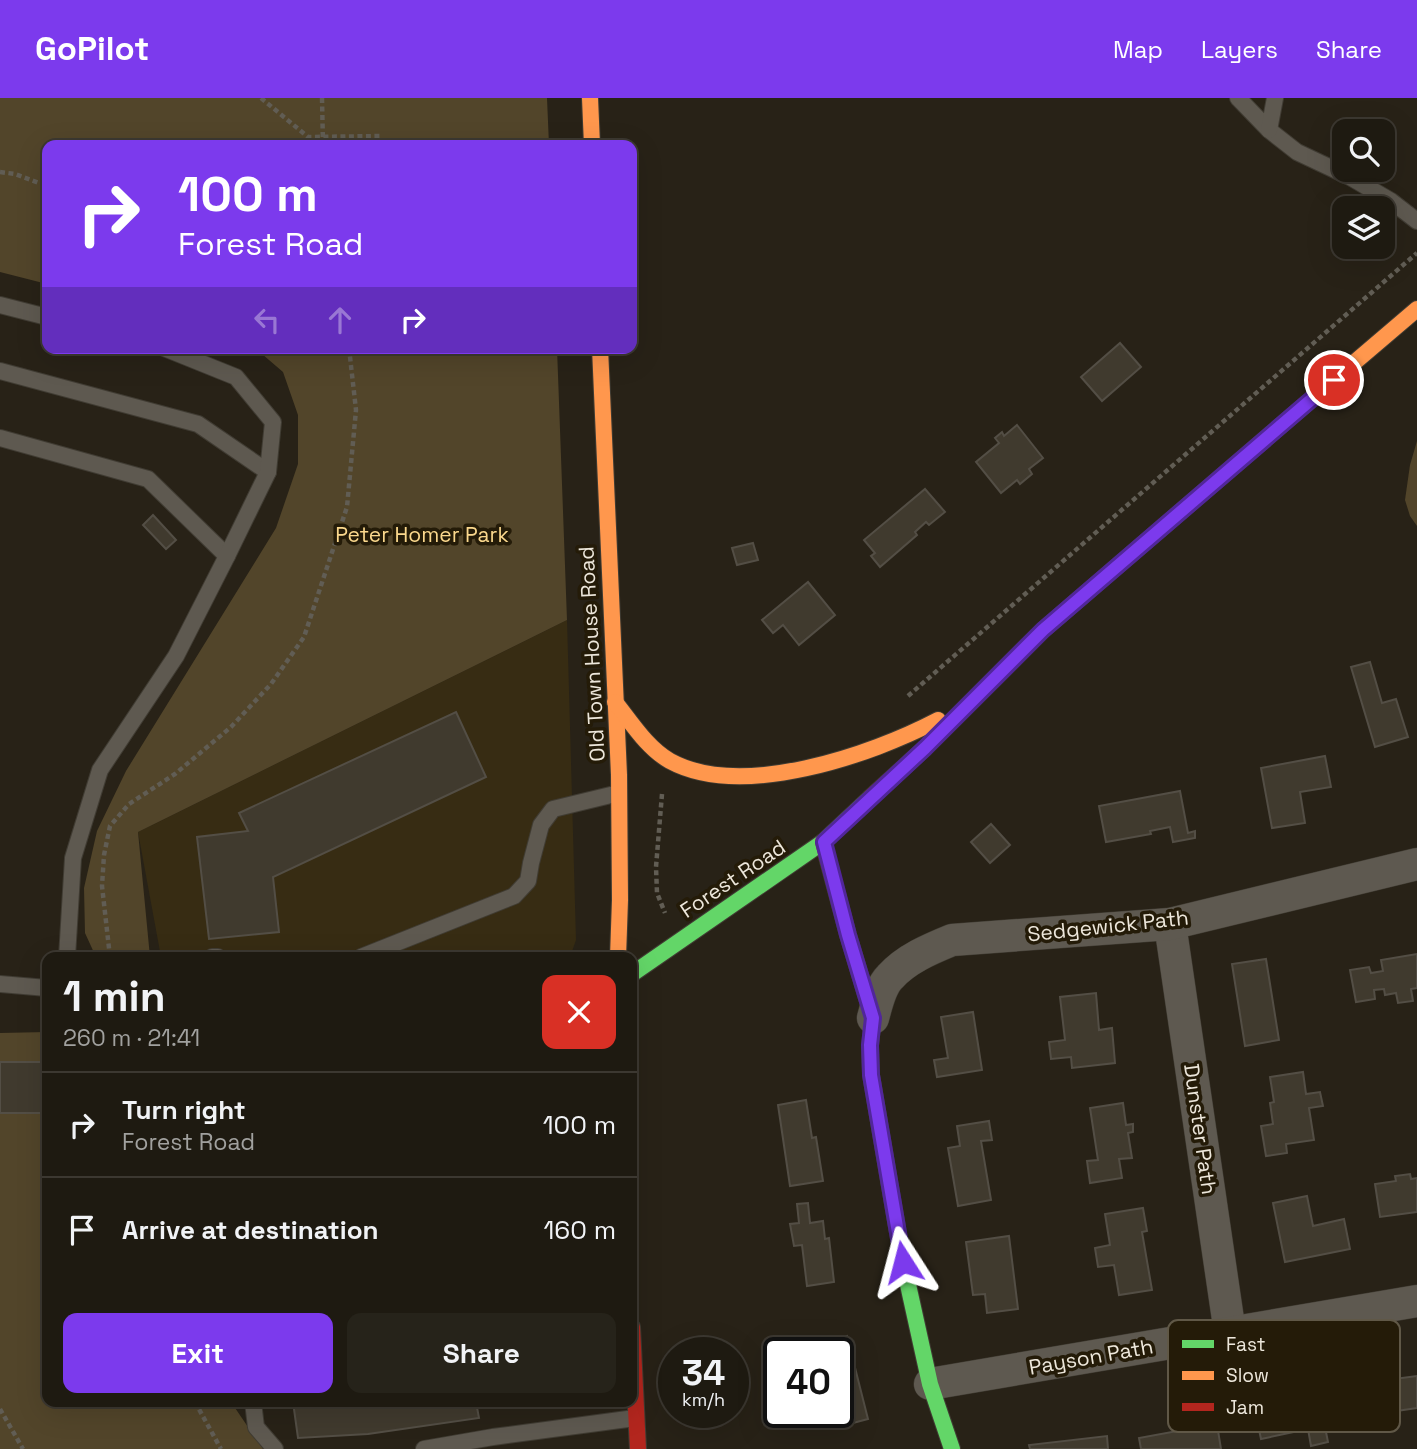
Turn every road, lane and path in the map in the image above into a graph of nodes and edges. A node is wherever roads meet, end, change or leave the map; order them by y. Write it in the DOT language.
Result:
graph roads {
  1 [pos="261,98"];
  2 [pos="322,98"];
  3 [pos="590,98"];
  4 [pos="1238,98"];
  5 [pos="1275,98"];
  6 [pos="1269,130"];
  7 [pos="382,136"];
  8 [pos="323,137"];
  9 [pos="592,140"];
  10 [pos="0,172"];
  11 [pos="42,184"];
  12 [pos="1417,222"];
  13 [pos="1417,253"];
  14 [pos="0,305"];
  15 [pos="1417,309"];
  16 [pos="42,316"];
  17 [pos="179,354"];
  18 [pos="350,354"];
  19 [pos="600,354"];
  20 [pos="0,371"];
  21 [pos="0,438"];
  22 [pos="268,472"];
  23 [pos="227,556"];
  24 [pos="975,698"];
  25 [pos="615,702"];
  26 [pos="897,702"];
  27 [pos="619,793"];
  28 [pos="662,793"];
  29 [pos="824,842"];
  30 [pos="1417,864"];
  31 [pos="668,921"];
  32 [pos="1170,923"];
  33 [pos="67,952"];
  34 [pos="109,952"];
  35 [pos="374,952"];
  36 [pos="618,952"];
  37 [pos="637,971"];
  38 [pos="0,984"];
  39 [pos="42,988"];
  40 [pos="873,1018"];
  41 [pos="1417,1301"];
  42 [pos="1228,1320"];
  43 [pos="1309,1320"];
  44 [pos="1168,1344"];
  45 [pos="930,1384"];
  46 [pos="198,1407"];
  47 [pos="254,1407"];
  48 [pos="635,1407"];
  49 [pos="0,1409"];
  50 [pos="635,1418"];
  51 [pos="23,1449"];
  52 [pos="221,1449"];
  53 [pos="275,1449"];
  54 [pos="424,1449"];
  55 [pos="638,1449"];
  56 [pos="952,1449"];
  1 -- 8 [label="path"];
  2 -- 8 [label="path"];
  3 -- 9 [label="main road"];
  4 -- 6 [label="lane"];
  5 -- 6 [label="lane"];
  6 -- 12 [label="lane"];
  7 -- 8 [label="path"];
  10 -- 11 [label="path"];
  13 -- 26 [label="path"];
  14 -- 16 [label="lane"];
  15 -- 24 [label="main road, Forest Road"];
  17 -- 22 [label="lane"];
  18 -- 34 [label="path"];
  19 -- 25 [label="main road, Old Town House Road"];
  20 -- 22 [label="lane"];
  21 -- 23 [label="lane"];
  22 -- 23 [label="lane"];
  23 -- 33 [label="lane"];
  24 -- 25 [label="main road"];
  24 -- 29 [label="main road, Forest Road"];
  25 -- 27 [label="main road, Old Town House Road"];
  27 -- 35 [label="lane"];
  27 -- 36 [label="main road, Old Town House Road"];
  28 -- 31 [label="path"];
  29 -- 37 [label="main road, Forest Road"];
  29 -- 40 [label="main road"];
  30 -- 32 [label="street, Sedgewick Path"];
  32 -- 40 [label="street, Sedgewick Path"];
  32 -- 42 [label="street, Dunster Path"];
  38 -- 39 [label="lane"];
  40 -- 45 [label="main road"];
  41 -- 43 [label="street, Payson Path"];
  44 -- 45 [label="street, Payson Path"];
  45 -- 56 [label="main road"];
  46 -- 52 [label="path"];
  47 -- 53 [label="lane"];
  48 -- 50 [label="main road"];
  49 -- 51 [label="path"];
  50 -- 54 [label="lane"];
  50 -- 55 [label="main road"];
}
